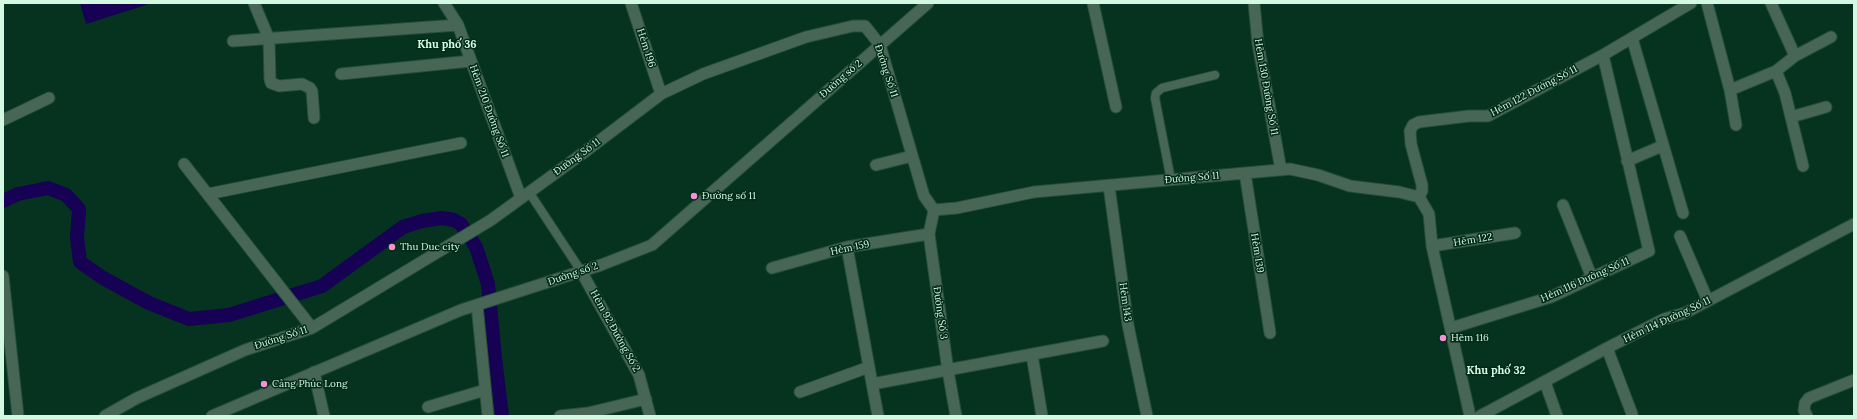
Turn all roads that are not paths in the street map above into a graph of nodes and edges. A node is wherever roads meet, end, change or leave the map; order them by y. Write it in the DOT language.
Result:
graph roads {
  1 [pos="254,3"];
  2 [pos="444,3"];
  3 [pos="631,3"];
  4 [pos="928,3"];
  5 [pos="1093,3"];
  6 [pos="1254,3"];
  7 [pos="1691,3"];
  8 [pos="1707,3"];
  9 [pos="1771,3"];
  10 [pos="1679,6"];
  11 [pos="458,24"];
  12 [pos="1831,37"];
  13 [pos="1632,38"];
  14 [pos="268,39"];
  15 [pos="232,41"];
  16 [pos="880,45"];
  17 [pos="1603,54"];
  18 [pos="1795,56"];
  19 [pos="471,61"];
  20 [pos="1776,71"];
  21 [pos="341,74"];
  22 [pos="1215,75"];
  23 [pos="1730,90"];
  24 [pos="661,94"];
  25 [pos="49,98"];
  26 [pos="1826,107"];
  27 [pos="1116,108"];
  28 [pos="1791,117"];
  29 [pos="314,118"];
  30 [pos="3,120"];
  31 [pos="1736,125"];
  32 [pos="461,143"];
  33 [pos="1662,146"];
  34 [pos="912,156"];
  35 [pos="1627,161"];
  36 [pos="184,164"];
  37 [pos="876,165"];
  38 [pos="1803,166"];
  39 [pos="1281,170"];
  40 [pos="1245,173"];
  41 [pos="1171,180"];
  42 [pos="1109,186"];
  43 [pos="208,194"];
  44 [pos="525,195"];
  45 [pos="1419,197"];
  46 [pos="1563,205"];
  47 [pos="934,210"];
  48 [pos="1683,213"];
  49 [pos="1854,224"];
  50 [pos="1515,233"];
  51 [pos="929,234"];
  52 [pos="1680,236"];
  53 [pos="848,246"];
  54 [pos="1432,246"];
  55 [pos="772,268"];
  56 [pos="581,271"];
  57 [pos="3,276"];
  58 [pos="1592,278"];
  59 [pos="1708,300"];
  60 [pos="477,305"];
  61 [pos="312,328"];
  62 [pos="1451,328"];
  63 [pos="1270,333"];
  64 [pos="1103,341"];
  65 [pos="1607,348"];
  66 [pos="1032,355"];
  67 [pos="869,367"];
  68 [pos="948,370"];
  69 [pos="314,372"];
  70 [pos="1854,380"];
  71 [pos="1545,382"];
  72 [pos="872,384"];
  73 [pos="485,390"];
  74 [pos="800,392"];
  75 [pos="646,399"];
  76 [pos="428,407"];
  77 [pos="1632,414"];
  78 [pos="18,416"];
  79 [pos="105,416"];
  80 [pos="212,416"];
  81 [pos="324,416"];
  82 [pos="488,416"];
  83 [pos="560,416"];
  84 [pos="650,416"];
  85 [pos="878,416"];
  86 [pos="956,416"];
  87 [pos="1042,416"];
  88 [pos="1147,416"];
  89 [pos="1470,416"];
  90 [pos="1480,416"];
  91 [pos="1557,416"];
  92 [pos="1807,416"];
  1 -- 14 [label="street"];
  2 -- 11 [label="street, Hẻm 210 Đường Số 11"];
  3 -- 24 [label="street, Hẻm 196"];
  4 -- 16 [label="street"];
  5 -- 27 [label="street"];
  6 -- 39 [label="street, Hẻm 130 Đường Số 11"];
  7 -- 10 [label="street, Hẻm 122 Đường Số 11"];
  8 -- 23 [label="street"];
  9 -- 18 [label="street"];
  10 -- 13 [label="street, Hẻm 122 Đường Số 11"];
  11 -- 14 [label="street"];
  11 -- 19 [label="street, Hẻm 210 Đường Số 11"];
  12 -- 18 [label="street"];
  13 -- 17 [label="street, Hẻm 122 Đường Số 11"];
  13 -- 33 [label="street"];
  14 -- 15 [label="street"];
  14 -- 29 [label="street"];
  16 -- 24 [label="street, Đường Số 11"];
  16 -- 34 [label="street, Đường Số 11"];
  16 -- 56 [label="street, Đường số 2"];
  17 -- 35 [label="street"];
  17 -- 45 [label="street, Hẻm 122 Đường Số 11"];
  18 -- 20 [label="street"];
  19 -- 21 [label="street"];
  19 -- 44 [label="street, Hẻm 210 Đường Số 11"];
  20 -- 23 [label="street"];
  20 -- 28 [label="street"];
  22 -- 41 [label="lane"];
  23 -- 31 [label="street"];
  24 -- 44 [label="street, Đường Số 11"];
  25 -- 30 [label="street"];
  26 -- 28 [label="street"];
  28 -- 38 [label="street"];
  32 -- 43 [label="street"];
  33 -- 35 [label="street"];
  33 -- 48 [label="street"];
  34 -- 37 [label="street"];
  34 -- 47 [label="street, Đường Số 11"];
  35 -- 58 [label="street, Hẻm 116 Đường Số 11"];
  36 -- 43 [label="street"];
  39 -- 40 [label="street, Đường Số 11"];
  39 -- 45 [label="street, Đường Số 11"];
  40 -- 41 [label="street, Đường Số 11"];
  40 -- 63 [label="street, Hẻm 139"];
  41 -- 42 [label="street, Đường Số 11"];
  42 -- 47 [label="street, Đường Số 11"];
  42 -- 88 [label="street, Hẻm 143"];
  43 -- 61 [label="street"];
  44 -- 56 [label="lane"];
  44 -- 61 [label="street, Đường Số 11"];
  45 -- 54 [label="street"];
  46 -- 58 [label="street"];
  47 -- 51 [label="street, Đường Số 3"];
  49 -- 59 [label="street, Hẻm 114 Đường Số 11"];
  50 -- 54 [label="street, Hẻm 122"];
  51 -- 53 [label="street, Hẻm 159"];
  51 -- 68 [label="street, Đường Số 3"];
  52 -- 59 [label="street"];
  53 -- 55 [label="street, Hẻm 159"];
  53 -- 67 [label="street"];
  54 -- 62 [label="street"];
  56 -- 60 [label="street, Đường số 2"];
  56 -- 75 [label="street, Hẻm 92 Đường Số 2"];
  57 -- 78 [label="street"];
  58 -- 62 [label="street, Hẻm 116 Đường Số 11"];
  59 -- 65 [label="street, Hẻm 114 Đường Số 11"];
  60 -- 69 [label="street, Đường số 2"];
  60 -- 73 [label="street"];
  61 -- 79 [label="street, Đường Số 11"];
  62 -- 89 [label="street"];
  64 -- 66 [label="street"];
  65 -- 71 [label="street, Hẻm 114 Đường Số 11"];
  65 -- 77 [label="street"];
  66 -- 68 [label="street"];
  66 -- 87 [label="street"];
  67 -- 72 [label="street"];
  67 -- 74 [label="street"];
  68 -- 72 [label="street"];
  68 -- 86 [label="street, Đường Số 3"];
  69 -- 80 [label="street, Đường số 2"];
  69 -- 81 [label="street"];
  70 -- 92 [label="street"];
  71 -- 90 [label="street, Hẻm 114 Đường Số 11"];
  71 -- 91 [label="street"];
  72 -- 85 [label="street"];
  73 -- 76 [label="street"];
  73 -- 82 [label="street"];
  75 -- 83 [label="street"];
  75 -- 84 [label="street, Hẻm 92 Đường Số 2"];
}
